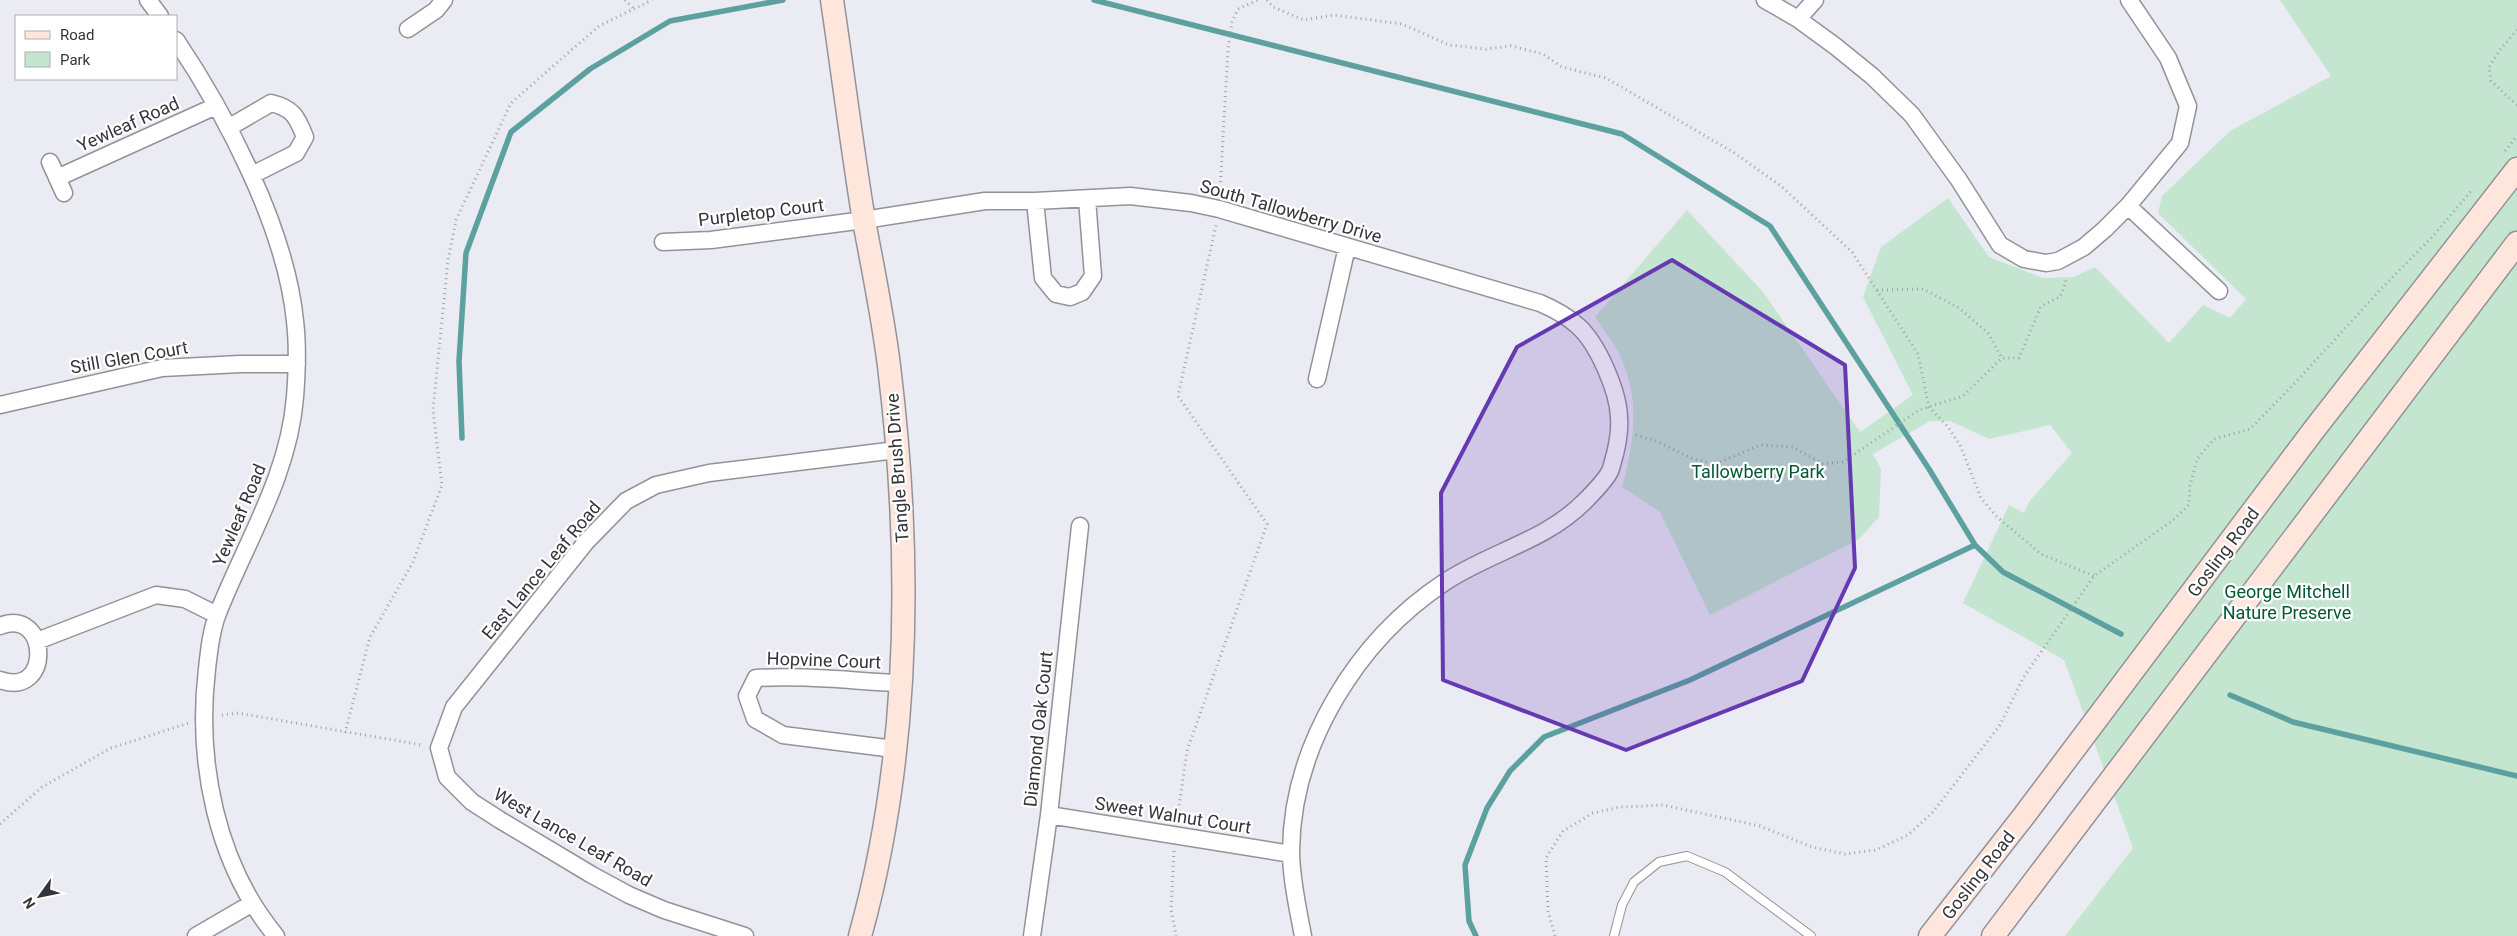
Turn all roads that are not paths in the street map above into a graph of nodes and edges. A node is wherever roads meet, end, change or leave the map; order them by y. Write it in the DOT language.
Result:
graph roads {
  1 [pos="148,0"];
  2 [pos="444,0"];
  3 [pos="832,0"];
  4 [pos="1765,0"];
  5 [pos="1815,0"];
  6 [pos="2129,0"];
  7 [pos="159,15"];
  8 [pos="1798,19"];
  9 [pos="408,29"];
  10 [pos="178,43"];
  11 [pos="216,106"];
  12 [pos="228,128"];
  13 [pos="2507,160"];
  14 [pos="50,162"];
  15 [pos="252,175"];
  16 [pos="57,178"];
  17 [pos="64,193"];
  18 [pos="1087,198"];
  19 [pos="1035,201"];
  20 [pos="2128,206"];
  21 [pos="864,220"];
  22 [pos="663,242"];
  23 [pos="2517,243"];
  24 [pos="1347,247"];
  25 [pos="2219,291"];
  26 [pos="297,364"];
  27 [pos="1317,379"];
  28 [pos="0,405"];
  29 [pos="896,450"];
  30 [pos="1080,526"];
  31 [pos="217,615"];
  32 [pos="0,626"];
  33 [pos="37,641"];
  34 [pos="0,680"];
  35 [pos="900,683"];
  36 [pos="439,748"];
  37 [pos="894,749"];
  38 [pos="1049,815"];
  39 [pos="1291,854"];
  40 [pos="252,904"];
  41 [pos="196,936"];
  42 [pos="276,936"];
  43 [pos="745,936"];
  44 [pos="860,936"];
  45 [pos="1032,936"];
  46 [pos="1303,936"];
  47 [pos="1614,936"];
  48 [pos="1811,936"];
  49 [pos="1930,936"];
  50 [pos="1993,936"];
  1 -- 7 [label="street"];
  2 -- 9 [label="street"];
  3 -- 21 [label="main road, Tangle Brush Drive"];
  4 -- 8 [label="street"];
  5 -- 8 [label="street"];
  6 -- 20 [label="street"];
  8 -- 20 [label="street"];
  10 -- 11 [label="street, Yewleaf Road"];
  11 -- 12 [label="street, Yewleaf Road"];
  11 -- 16 [label="street, Yewleaf Road"];
  12 -- 15 [label="street, Yewleaf Road"];
  12 -- 15 [label="street"];
  13 -- 49 [label="main road, Gosling Road"];
  14 -- 16 [label="street"];
  15 -- 26 [label="street, Yewleaf Road"];
  16 -- 17 [label="street"];
  18 -- 19 [label="street, South Tallowberry Drive"];
  18 -- 19 [label="street"];
  18 -- 24 [label="street, South Tallowberry Drive"];
  19 -- 21 [label="street, South Tallowberry Drive"];
  20 -- 25 [label="street"];
  21 -- 22 [label="street, Purpletop Court"];
  21 -- 29 [label="main road, Tangle Brush Drive"];
  23 -- 50 [label="main road"];
  24 -- 27 [label="street"];
  24 -- 39 [label="street, South Tallowberry Drive"];
  26 -- 28 [label="street, Still Glen Court"];
  26 -- 31 [label="street, Yewleaf Road"];
  29 -- 35 [label="main road, Tangle Brush Drive"];
  29 -- 36 [label="street, East Lance Leaf Road"];
  30 -- 38 [label="street, Diamond Oak Court"];
  31 -- 33 [label="street"];
  31 -- 40 [label="street, Yewleaf Road"];
  32 -- 33 [label="street"];
  33 -- 34 [label="street"];
  35 -- 37 [label="main road, Tangle Brush Drive"];
  35 -- 37 [label="street, Hopvine Court"];
  36 -- 43 [label="street, West Lance Leaf Road"];
  37 -- 44 [label="main road, Tangle Brush Drive"];
  38 -- 39 [label="street, Sweet Walnut Court"];
  38 -- 45 [label="street, Diamond Oak Court"];
  39 -- 46 [label="street, South Tallowberry Drive"];
  40 -- 41 [label="street"];
  40 -- 42 [label="street, Yewleaf Road"];
  47 -- 48 [label="lane"];
}
